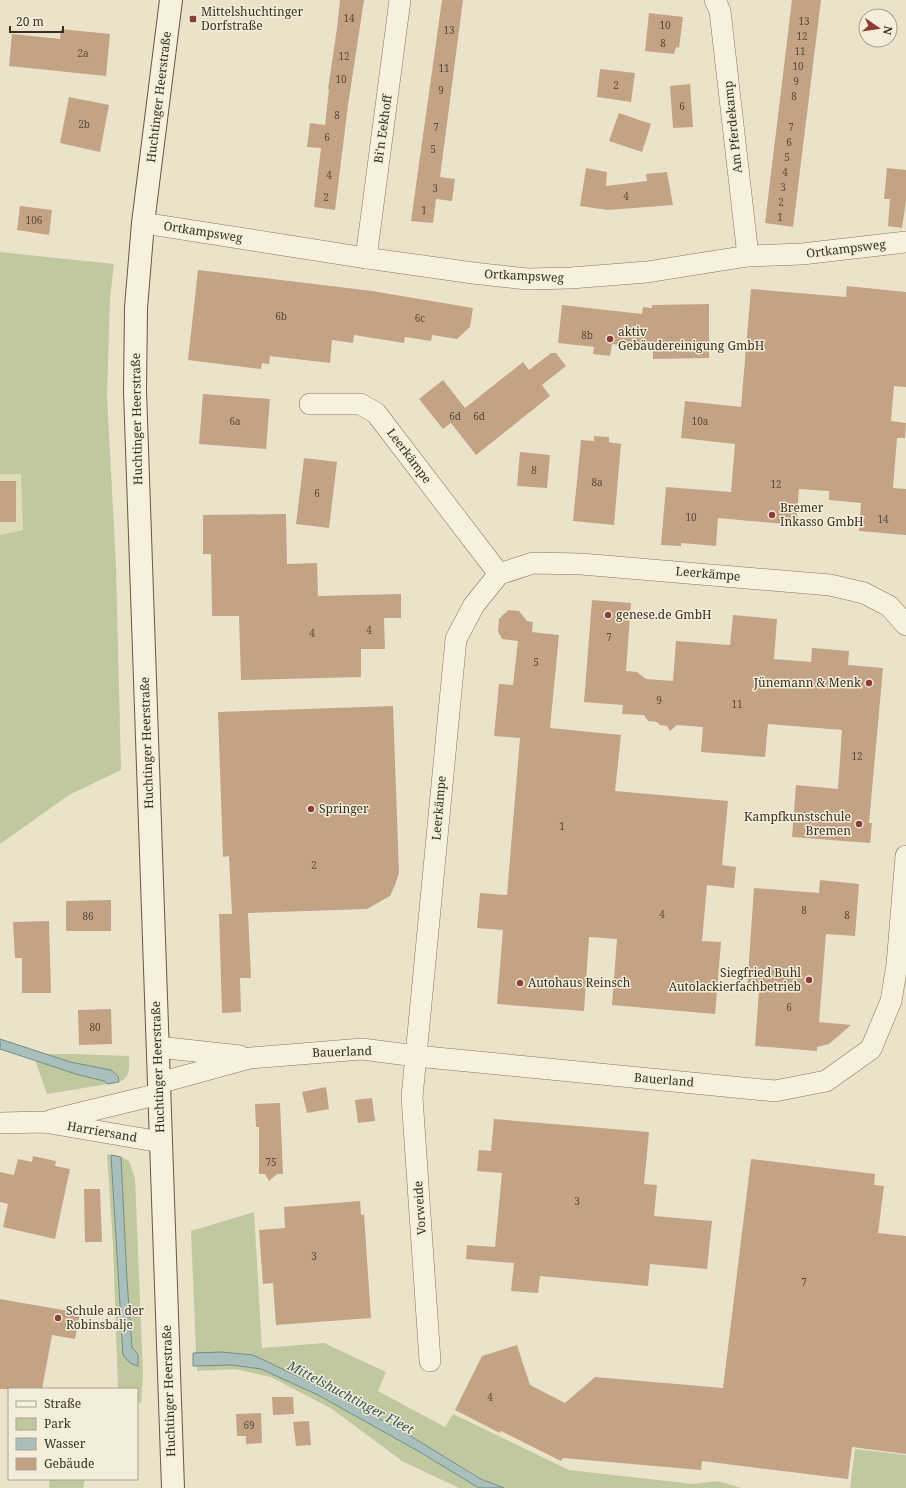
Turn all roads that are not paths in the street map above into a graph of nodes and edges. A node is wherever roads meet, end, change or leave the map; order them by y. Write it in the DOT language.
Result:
graph roads {
  1 [pos="168,0"];
  2 [pos="400,0"];
  3 [pos="715,0"];
  4 [pos="143,223"];
  5 [pos="906,242"];
  6 [pos="748,256"];
  7 [pos="366,258"];
  8 [pos="310,404"];
  9 [pos="498,574"];
  10 [pos="906,625"];
  11 [pos="906,856"];
  12 [pos="158,1047"];
  13 [pos="416,1056"];
  14 [pos="250,1058"];
  15 [pos="159,1088"];
  16 [pos="44,1122"];
  17 [pos="0,1123"];
  18 [pos="161,1142"];
  19 [pos="430,1361"];
  20 [pos="173,1488"];
  1 -- 4 [label="main road, Huchtinger Heerstraße"];
  2 -- 7 [label="street, Bi'n Eekhoff"];
  3 -- 6 [label="street, Am Pferdekamp"];
  4 -- 7 [label="street, Ortkampsweg"];
  4 -- 12 [label="main road, Huchtinger Heerstraße"];
  5 -- 6 [label="street, Ortkampsweg"];
  6 -- 7 [label="street, Ortkampsweg"];
  8 -- 9 [label="street, Leerkämpe"];
  9 -- 10 [label="street, Leerkämpe"];
  9 -- 13 [label="street, Leerkämpe"];
  11 -- 13 [label="street, Bauerland"];
  12 -- 14 [label="street, Bauerland"];
  12 -- 15 [label="main road, Huchtinger Heerstraße"];
  13 -- 14 [label="street, Bauerland"];
  13 -- 19 [label="street, Vorweide"];
  14 -- 15 [label="street, Bauerland"];
  15 -- 16 [label="street, Harriersand"];
  15 -- 18 [label="main road, Huchtinger Heerstraße"];
  16 -- 17 [label="street, Harriersand"];
  16 -- 18 [label="street, Harriersand"];
  18 -- 20 [label="main road, Huchtinger Heerstraße"];
}
